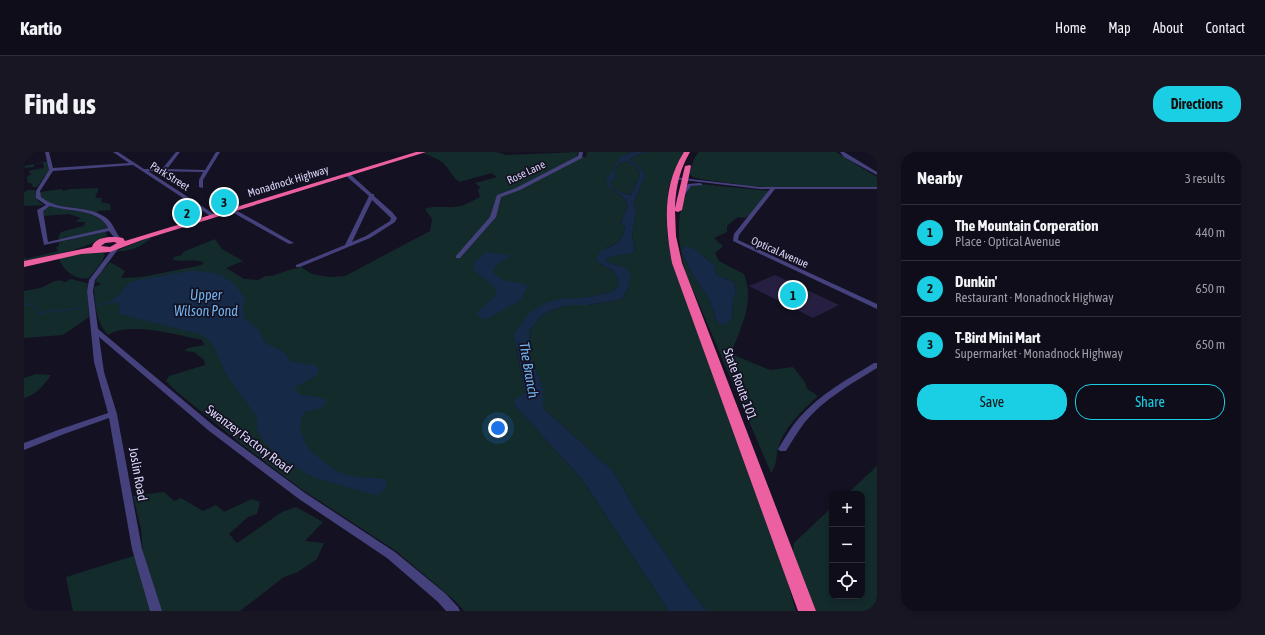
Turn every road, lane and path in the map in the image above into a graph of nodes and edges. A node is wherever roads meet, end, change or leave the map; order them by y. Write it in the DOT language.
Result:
graph roads {
  1 [pos="47,152"];
  2 [pos="115,152"];
  3 [pos="178,152"];
  4 [pos="218,152"];
  5 [pos="423,152"];
  6 [pos="581,152"];
  7 [pos="687,152"];
  8 [pos="694,152"];
  9 [pos="842,152"];
  10 [pos="133,164"];
  11 [pos="51,170"];
  12 [pos="142,170"];
  13 [pos="164,170"];
  14 [pos="686,170"];
  15 [pos="205,171"];
  16 [pos="877,174"];
  17 [pos="348,175"];
  18 [pos="681,179"];
  19 [pos="705,182"];
  20 [pos="201,187"];
  21 [pos="877,188"];
  22 [pos="773,189"];
  23 [pos="372,196"];
  24 [pos="680,199"];
  25 [pos="49,205"];
  26 [pos="232,210"];
  27 [pos="214,216"];
  28 [pos="110,229"];
  29 [pos="291,243"];
  30 [pos="118,244"];
  31 [pos="347,246"];
  32 [pos="103,248"];
  33 [pos="458,257"];
  34 [pos="677,263"];
  35 [pos="24,264"];
  36 [pos="298,266"];
  37 [pos="877,307"];
  38 [pos="95,330"];
  39 [pos="105,339"];
  40 [pos="95,342"];
  41 [pos="877,365"];
  42 [pos="113,414"];
  43 [pos="24,447"];
  44 [pos="783,449"];
  45 [pos="156,611"];
  46 [pos="454,611"];
  47 [pos="807,611"];
  1 -- 11 [label="street"];
  2 -- 10 [label="street, Park Street"];
  3 -- 13 [label="street"];
  4 -- 15 [label="street"];
  5 -- 17 [label="highway, Monadnock Highway"];
  6 -- 33 [label="street, Rose Lane"];
  7 -- 18 [label="highway, State Route 101"];
  8 -- 14 [label="highway, State Route 101"];
  9 -- 16 [label="street"];
  10 -- 11 [label="street"];
  10 -- 12 [label="street, Park Street"];
  11 -- 25 [label="street"];
  12 -- 13 [label="street"];
  12 -- 27 [label="street, Park Street"];
  13 -- 15 [label="street"];
  14 -- 18 [label="highway, State Route 101"];
  14 -- 19 [label="street"];
  15 -- 20 [label="street"];
  17 -- 23 [label="street"];
  17 -- 26 [label="highway, Monadnock Highway"];
  18 -- 19 [label="street"];
  18 -- 24 [label="highway, State Route 101"];
  18 -- 34 [label="highway, State Route 101"];
  19 -- 22 [label="street"];
  19 -- 24 [label="street"];
  21 -- 22 [label="street"];
  22 -- 37 [label="street, Optical Avenue"];
  23 -- 31 [label="street"];
  23 -- 31 [label="street"];
  24 -- 34 [label="highway, State Route 101"];
  25 -- 28 [label="street"];
  25 -- 28 [label="street"];
  26 -- 27 [label="highway, Monadnock Highway"];
  26 -- 29 [label="street"];
  27 -- 30 [label="highway, Monadnock Highway"];
  28 -- 30 [label="street"];
  28 -- 32 [label="street"];
  30 -- 32 [label="highway, Monadnock Highway"];
  31 -- 36 [label="street"];
  32 -- 35 [label="highway"];
  32 -- 38 [label="street"];
  34 -- 47 [label="highway, State Route 101"];
  38 -- 39 [label="street, Swanzey Factory Road"];
  38 -- 40 [label="street, Joslin Road"];
  39 -- 40 [label="street"];
  39 -- 46 [label="street, Swanzey Factory Road"];
  40 -- 42 [label="street, Joslin Road"];
  41 -- 44 [label="street"];
  42 -- 43 [label="street"];
  42 -- 45 [label="street, Joslin Road"];
}
